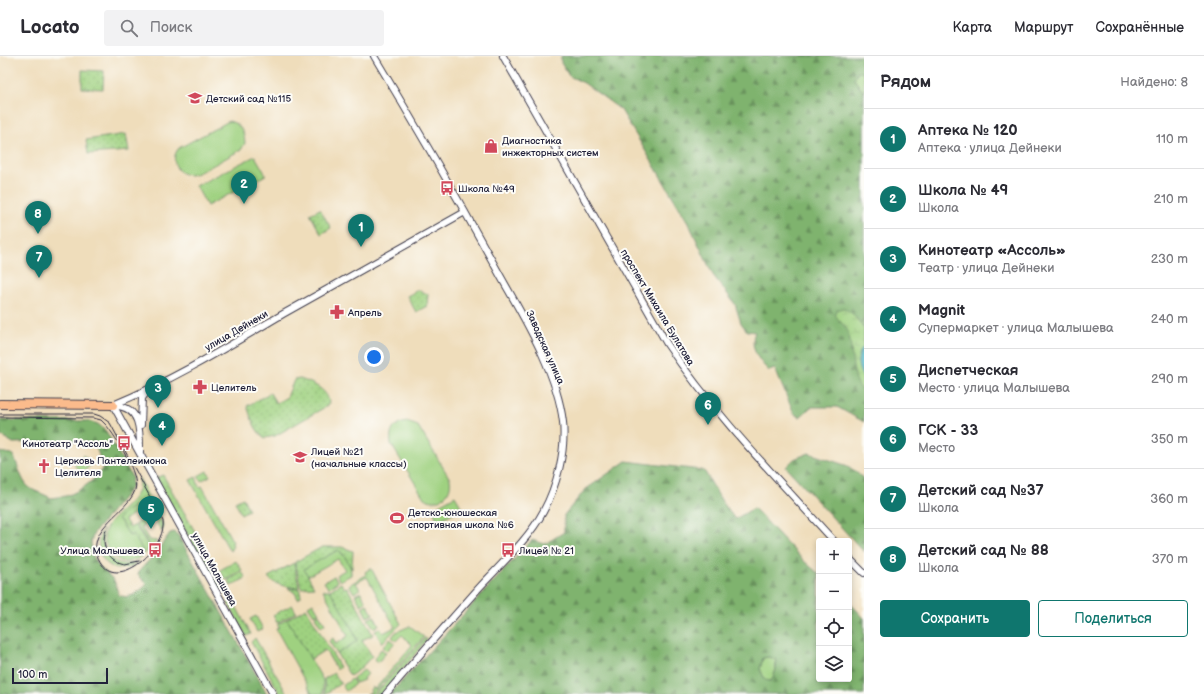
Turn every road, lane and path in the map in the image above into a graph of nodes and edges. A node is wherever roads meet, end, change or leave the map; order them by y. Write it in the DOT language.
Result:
graph roads {
  1 [pos="374,56"];
  2 [pos="503,56"];
  3 [pos="465,212"];
  4 [pos="145,392"];
  5 [pos="0,404"];
  6 [pos="113,405"];
  7 [pos="140,433"];
  8 [pos="140,454"];
  9 [pos="831,538"];
  10 [pos="852,561"];
  11 [pos="864,573"];
  12 [pos="273,694"];
  13 [pos="386,694"];
  1 -- 3 [label="street, Заводская улица"];
  2 -- 9 [label="street, проспект Михаила Булатова"];
  3 -- 4 [label="street, улица Дейнеки"];
  3 -- 13 [label="street, Заводская улица"];
  4 -- 6 [label="street, улица Дейнеки"];
  4 -- 7 [label="street"];
  5 -- 6 [label="main road, улица Дейнеки"];
  6 -- 7 [label="street, улица Малышева"];
  6 -- 8 [label="street, улица Малышева"];
  7 -- 8 [label="street, улица Малышева"];
  8 -- 12 [label="street, улица Малышева"];
  10 -- 11 [label="street"];
}
